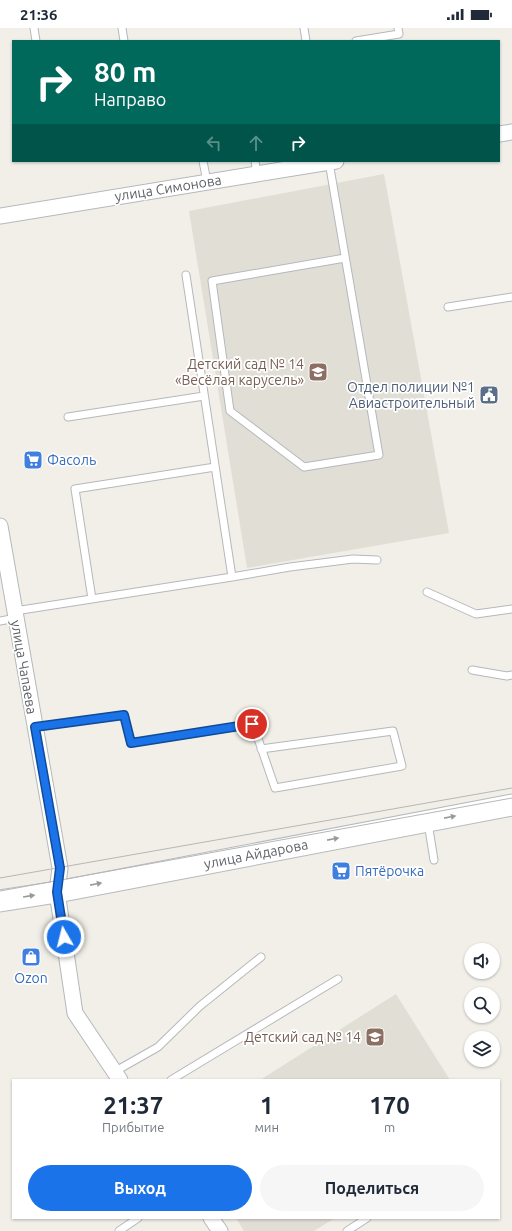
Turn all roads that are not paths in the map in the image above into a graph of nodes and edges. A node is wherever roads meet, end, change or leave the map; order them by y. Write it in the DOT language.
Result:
graph roads {
  1 [pos="34,28"];
  2 [pos="122,28"];
  3 [pos="304,28"];
  4 [pos="398,28"];
  5 [pos="36,40"];
  6 [pos="124,40"];
  7 [pos="306,40"];
  8 [pos="362,40"];
  9 [pos="512,132"];
  10 [pos="500,134"];
  11 [pos="203,162"];
  12 [pos="332,162"];
  13 [pos="256,167"];
  14 [pos="207,182"];
  15 [pos="0,216"];
  16 [pos="345,258"];
  17 [pos="186,275"];
  18 [pos="512,297"];
  19 [pos="448,307"];
  20 [pos="204,396"];
  21 [pos="68,417"];
  22 [pos="215,467"];
  23 [pos="0,526"];
  24 [pos="377,560"];
  25 [pos="232,577"];
  26 [pos="427,592"];
  27 [pos="92,599"];
  28 [pos="512,609"];
  29 [pos="15,614"];
  30 [pos="0,621"];
  31 [pos="472,670"];
  32 [pos="512,675"];
  33 [pos="35,727"];
  34 [pos="261,749"];
  35 [pos="512,805"];
  36 [pos="428,821"];
  37 [pos="434,860"];
  38 [pos="57,892"];
  39 [pos="0,901"];
  40 [pos="261,957"];
  41 [pos="338,979"];
  42 [pos="117,1076"];
  43 [pos="173,1079"];
  44 [pos="137,1219"];
  45 [pos="212,1219"];
  46 [pos="365,1219"];
  47 [pos="119,1231"];
  48 [pos="220,1231"];
  49 [pos="347,1231"];
  1 -- 5 [label="lane"];
  2 -- 6 [label="lane"];
  3 -- 7 [label="lane"];
  4 -- 8 [label="lane"];
  9 -- 10 [label="street"];
  11 -- 14 [label="lane"];
  12 -- 13 [label="street, улица Симонова"];
  12 -- 16 [label="lane"];
  13 -- 14 [label="street, улица Симонова"];
  14 -- 15 [label="street, улица Симонова"];
  16 -- 16 [label="lane"];
  17 -- 20 [label="lane"];
  18 -- 19 [label="lane"];
  20 -- 21 [label="lane"];
  20 -- 22 [label="lane"];
  22 -- 25 [label="lane"];
  22 -- 27 [label="lane"];
  23 -- 29 [label="street, улица Чапаева"];
  24 -- 25 [label="lane"];
  25 -- 27 [label="lane"];
  26 -- 28 [label="lane"];
  27 -- 29 [label="lane"];
  29 -- 30 [label="lane"];
  29 -- 33 [label="street, улица Чапаева"];
  31 -- 32 [label="lane"];
  33 -- 34 [label="lane"];
  33 -- 38 [label="street, улица Чапаева"];
  34 -- 34 [label="lane"];
  36 -- 35 [label="street, улица Айдарова, one-way"];
  36 -- 37 [label="lane"];
  38 -- 36 [label="street, улица Айдарова, one-way"];
  39 -- 38 [label="street, улица Айдарова, one-way"];
  38 -- 42 [label="street, улица Чапаева"];
  40 -- 42 [label="lane"];
  41 -- 43 [label="lane"];
  44 -- 47 [label="lane"];
  45 -- 48 [label="street"];
  46 -- 49 [label="lane"];
}
